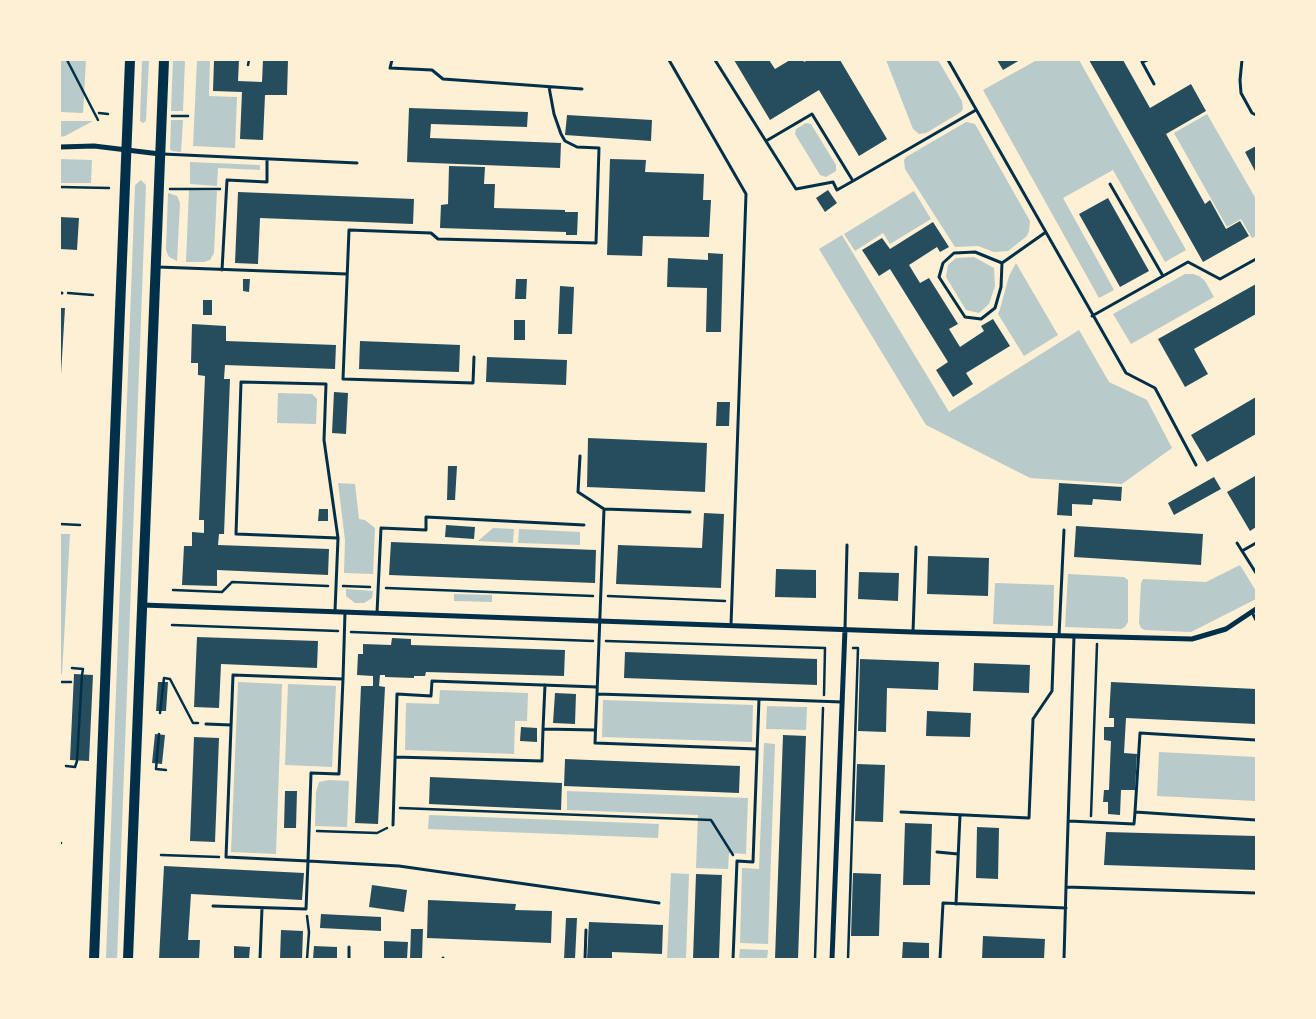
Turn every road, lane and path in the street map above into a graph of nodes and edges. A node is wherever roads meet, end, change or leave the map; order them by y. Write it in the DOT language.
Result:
graph roads {
  1 [pos="67,60"];
  2 [pos="130,60"];
  3 [pos="164,60"];
  4 [pos="248,60"];
  5 [pos="392,60"];
  6 [pos="669,60"];
  7 [pos="715,60"];
  8 [pos="948,60"];
  9 [pos="1147,60"];
  10 [pos="1242,60"];
  11 [pos="248,65"];
  12 [pos="1154,84"];
  13 [pos="549,87"];
  14 [pos="582,89"];
  15 [pos="976,110"];
  16 [pos="99,113"];
  17 [pos="108,114"];
  18 [pos="1256,115"];
  19 [pos="167,116"];
  20 [pos="188,116"];
  21 [pos="98,120"];
  22 [pos="766,141"];
  23 [pos="60,147"];
  24 [pos="127,149"];
  25 [pos="160,154"];
  26 [pos="268,159"];
  27 [pos="357,163"];
  28 [pos="853,181"];
  29 [pos="1110,184"];
  30 [pos="60,187"];
  31 [pos="109,188"];
  32 [pos="226,189"];
  33 [pos="164,190"];
  34 [pos="1046,232"];
  35 [pos="1256,259"];
  36 [pos="1002,263"];
  37 [pos="156,267"];
  38 [pos="222,270"];
  39 [pos="347,274"];
  40 [pos="1163,276"];
  41 [pos="61,293"];
  42 [pos="93,295"];
  43 [pos="1092,316"];
  44 [pos="474,356"];
  45 [pos="580,456"];
  46 [pos="1196,465"];
  47 [pos="604,509"];
  48 [pos="690,512"];
  49 [pos="60,524"];
  50 [pos="80,525"];
  51 [pos="584,525"];
  52 [pos="1064,530"];
  53 [pos="338,538"];
  54 [pos="1237,543"];
  55 [pos="1256,543"];
  56 [pos="847,545"];
  57 [pos="916,548"];
  58 [pos="1242,551"];
  59 [pos="1256,573"];
  60 [pos="336,587"];
  61 [pos="379,587"];
  62 [pos="173,590"];
  63 [pos="601,596"];
  64 [pos="732,601"];
  65 [pos="142,605"];
  66 [pos="1254,610"];
  67 [pos="335,611"];
  68 [pos="345,612"];
  69 [pos="378,613"];
  70 [pos="1256,620"];
  71 [pos="600,621"];
  72 [pos="731,626"];
  73 [pos="845,630"];
  74 [pos="914,632"];
  75 [pos="1057,636"];
  76 [pos="1074,636"];
  77 [pos="1097,637"];
  78 [pos="845,648"];
  79 [pos="72,668"];
  80 [pos="343,679"];
  81 [pos="60,682"];
  82 [pos="71,682"];
  83 [pos="545,685"];
  84 [pos="597,687"];
  85 [pos="597,694"];
  86 [pos="760,699"];
  87 [pos="842,702"];
  88 [pos="160,713"];
  89 [pos="206,724"];
  90 [pos="231,725"];
  91 [pos="544,729"];
  92 [pos="596,730"];
  93 [pos="159,734"];
  94 [pos="1256,740"];
  95 [pos="757,749"];
  96 [pos="395,757"];
  97 [pos="66,766"];
  98 [pos="166,770"];
  99 [pos="393,808"];
  100 [pos="901,812"];
  101 [pos="1135,812"];
  102 [pos="960,815"];
  103 [pos="1069,820"];
  104 [pos="1256,820"];
  105 [pos="1090,822"];
  106 [pos="393,824"];
  107 [pos="309,831"];
  108 [pos="937,852"];
  109 [pos="161,854"];
  110 [pos="958,854"];
  111 [pos="226,858"];
  112 [pos="308,861"];
  113 [pos="737,861"];
  114 [pos="1066,887"];
  115 [pos="1256,893"];
  116 [pos="659,903"];
  117 [pos="956,904"];
  118 [pos="213,906"];
  119 [pos="262,908"];
  120 [pos="1066,908"];
  121 [pos="306,909"];
  122 [pos="586,930"];
  123 [pos="349,947"];
  124 [pos="94,959"];
  125 [pos="128,959"];
  126 [pos="260,959"];
  127 [pos="307,959"];
  128 [pos="349,959"];
  129 [pos="585,959"];
  130 [pos="733,959"];
  131 [pos="832,959"];
  132 [pos="848,959"];
  133 [pos="940,959"];
  134 [pos="1064,959"];
  1 -- 21 [label="path"];
  2 -- 24 [label="main road"];
  3 -- 25 [label="main road"];
  4 -- 11 [label="path"];
  5 -- 13 [label="lane"];
  6 -- 64 [label="lane"];
  7 -- 22 [label="lane"];
  8 -- 15 [label="lane"];
  9 -- 12 [label="lane"];
  10 -- 18 [label="lane"];
  13 -- 14 [label="lane"];
  13 -- 39 [label="lane"];
  15 -- 28 [label="lane"];
  15 -- 34 [label="lane"];
  16 -- 17 [label="path"];
  19 -- 20 [label="path"];
  22 -- 28 [label="lane"];
  22 -- 28 [label="lane"];
  23 -- 24 [label="street"];
  24 -- 25 [label="street"];
  24 -- 124 [label="main road"];
  25 -- 26 [label="lane"];
  25 -- 37 [label="main road"];
  26 -- 27 [label="lane"];
  26 -- 32 [label="lane"];
  29 -- 40 [label="lane"];
  30 -- 31 [label="path"];
  32 -- 33 [label="path"];
  32 -- 38 [label="lane"];
  34 -- 36 [label="lane"];
  34 -- 43 [label="lane"];
  35 -- 40 [label="lane"];
  36 -- 36 [label="lane"];
  37 -- 38 [label="lane"];
  37 -- 65 [label="main road"];
  38 -- 39 [label="lane"];
  39 -- 44 [label="lane"];
  40 -- 43 [label="lane"];
  41 -- 42 [label="path"];
  43 -- 46 [label="lane"];
  45 -- 47 [label="lane"];
  47 -- 48 [label="lane"];
  47 -- 63 [label="lane"];
  49 -- 50 [label="path"];
  51 -- 61 [label="lane"];
  52 -- 75 [label="lane"];
  53 -- 53 [label="lane"];
  53 -- 60 [label="lane"];
  54 -- 58 [label="lane"];
  55 -- 58 [label="lane"];
  56 -- 73 [label="lane"];
  57 -- 74 [label="lane"];
  58 -- 59 [label="lane"];
  60 -- 61 [label="path"];
  60 -- 62 [label="path"];
  60 -- 67 [label="lane"];
  61 -- 63 [label="path"];
  61 -- 69 [label="lane"];
  63 -- 64 [label="path"];
  63 -- 71 [label="lane"];
  64 -- 72 [label="lane"];
  65 -- 67 [label="street"];
  65 -- 125 [label="main road"];
  66 -- 70 [label="lane"];
  66 -- 77 [label="street"];
  67 -- 68 [label="street"];
  68 -- 69 [label="street"];
  68 -- 80 [label="lane"];
  69 -- 71 [label="street"];
  71 -- 72 [label="street"];
  71 -- 84 [label="lane"];
  72 -- 73 [label="street"];
  73 -- 74 [label="street"];
  73 -- 78 [label="street"];
  74 -- 75 [label="street"];
  75 -- 76 [label="street"];
  75 -- 102 [label="lane"];
  76 -- 77 [label="street"];
  76 -- 103 [label="lane"];
  77 -- 105 [label="path"];
  78 -- 87 [label="street"];
  78 -- 132 [label="path"];
  79 -- 97 [label="path"];
  80 -- 90 [label="lane"];
  80 -- 107 [label="lane"];
  81 -- 82 [label="path"];
  83 -- 84 [label="lane"];
  83 -- 91 [label="lane"];
  83 -- 96 [label="lane"];
  84 -- 85 [label="lane"];
  85 -- 86 [label="lane"];
  85 -- 92 [label="lane"];
  86 -- 87 [label="lane"];
  86 -- 95 [label="lane"];
  87 -- 131 [label="street"];
  88 -- 89 [label="path"];
  89 -- 90 [label="lane"];
  90 -- 111 [label="lane"];
  91 -- 92 [label="lane"];
  91 -- 96 [label="lane"];
  92 -- 95 [label="lane"];
  93 -- 98 [label="path"];
  94 -- 101 [label="lane"];
  95 -- 113 [label="lane"];
  96 -- 99 [label="lane"];
  99 -- 106 [label="lane"];
  99 -- 113 [label="path"];
  100 -- 102 [label="lane"];
  101 -- 104 [label="lane"];
  101 -- 105 [label="lane"];
  102 -- 110 [label="lane"];
  103 -- 105 [label="lane"];
  103 -- 114 [label="lane"];
  106 -- 107 [label="path"];
  107 -- 112 [label="lane"];
  108 -- 110 [label="lane"];
  109 -- 111 [label="path"];
  110 -- 117 [label="lane"];
  111 -- 112 [label="lane"];
  112 -- 116 [label="lane"];
  112 -- 121 [label="lane"];
  113 -- 130 [label="lane"];
  114 -- 115 [label="lane"];
  114 -- 120 [label="lane"];
  117 -- 120 [label="lane"];
  117 -- 133 [label="lane"];
  118 -- 119 [label="lane"];
  119 -- 121 [label="lane"];
  119 -- 126 [label="lane"];
  120 -- 134 [label="lane"];
  121 -- 127 [label="path"];
  122 -- 129 [label="lane"];
  123 -- 128 [label="lane"];
}
